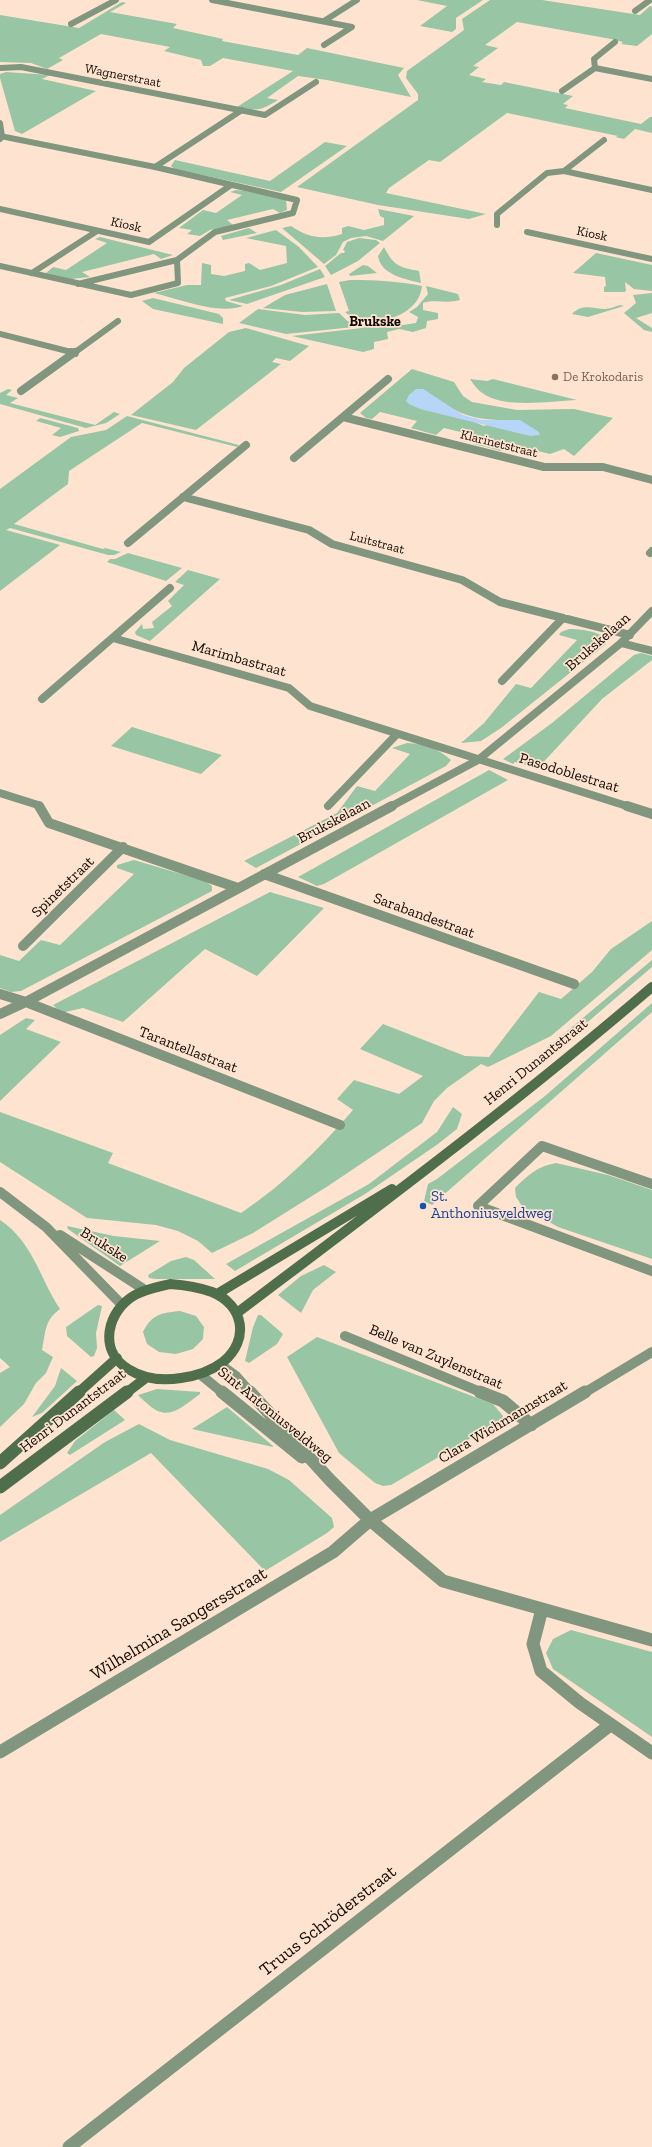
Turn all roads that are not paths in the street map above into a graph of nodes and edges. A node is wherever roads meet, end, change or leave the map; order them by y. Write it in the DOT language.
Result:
graph roads {
  1 [pos="116,0"];
  2 [pos="212,0"];
  3 [pos="357,0"];
  4 [pos="650,0"];
  5 [pos="635,11"];
  6 [pos="324,21"];
  7 [pos="71,24"];
  8 [pos="615,42"];
  9 [pos="324,45"];
  10 [pos="0,68"];
  11 [pos="596,68"];
  12 [pos="652,79"];
  13 [pos="316,82"];
  14 [pos="562,91"];
  15 [pos="242,110"];
  16 [pos="0,123"];
  17 [pos="1,137"];
  18 [pos="604,140"];
  19 [pos="155,167"];
  20 [pos="564,171"];
  21 [pos="231,185"];
  22 [pos="652,190"];
  23 [pos="0,209"];
  24 [pos="497,225"];
  25 [pos="97,231"];
  26 [pos="527,232"];
  27 [pos="652,259"];
  28 [pos="177,260"];
  29 [pos="0,266"];
  30 [pos="32,273"];
  31 [pos="78,284"];
  32 [pos="118,321"];
  33 [pos="0,334"];
  34 [pos="75,353"];
  35 [pos="388,379"];
  36 [pos="21,391"];
  37 [pos="343,417"];
  38 [pos="246,445"];
  39 [pos="294,458"];
  40 [pos="652,480"];
  41 [pos="183,497"];
  42 [pos="128,543"];
  43 [pos="170,588"];
  44 [pos="652,611"];
  45 [pos="563,618"];
  46 [pos="630,635"];
  47 [pos="113,638"];
  48 [pos="621,643"];
  49 [pos="652,651"];
  50 [pos="502,681"];
  51 [pos="42,700"];
  52 [pos="397,734"];
  53 [pos="478,760"];
  54 [pos="0,793"];
  55 [pos="328,806"];
  56 [pos="652,814"];
  57 [pos="123,847"];
  58 [pos="264,874"];
  59 [pos="238,888"];
  60 [pos="23,946"];
  61 [pos="574,984"];
  62 [pos="652,987"];
  63 [pos="0,994"];
  64 [pos="26,1002"];
  65 [pos="0,1014"];
  66 [pos="340,1125"];
  67 [pos="438,1161"];
  68 [pos="652,1184"];
  69 [pos="0,1192"];
  70 [pos="46,1227"];
  71 [pos="652,1271"];
  72 [pos="145,1290"];
  73 [pos="217,1294"];
  74 [pos="122,1304"];
  75 [pos="237,1314"];
  76 [pos="345,1336"];
  77 [pos="652,1352"];
  78 [pos="117,1358"];
  79 [pos="221,1365"];
  80 [pos="201,1375"];
  81 [pos="147,1377"];
  82 [pos="531,1424"];
  83 [pos="0,1462"];
  84 [pos="329,1479"];
  85 [pos="0,1487"];
  86 [pos="370,1520"];
  87 [pos="542,1609"];
  88 [pos="652,1640"];
  89 [pos="610,1725"];
  90 [pos="0,1752"];
  91 [pos="652,1752"];
  92 [pos="69,2147"];
  1 -- 7 [label="street"];
  2 -- 6 [label="street"];
  3 -- 6 [label="street"];
  4 -- 5 [label="street"];
  6 -- 9 [label="street"];
  8 -- 11 [label="street"];
  10 -- 15 [label="street, Wagnerstraat"];
  11 -- 12 [label="street"];
  11 -- 14 [label="street"];
  13 -- 15 [label="street, Wagnerstraat"];
  15 -- 19 [label="street"];
  16 -- 17 [label="street"];
  17 -- 19 [label="street"];
  18 -- 20 [label="street"];
  19 -- 21 [label="street"];
  20 -- 22 [label="street"];
  20 -- 24 [label="street"];
  21 -- 25 [label="street, Kiosk"];
  21 -- 28 [label="street"];
  23 -- 25 [label="street, Kiosk"];
  25 -- 30 [label="street"];
  26 -- 27 [label="street, Kiosk"];
  28 -- 31 [label="street"];
  28 -- 31 [label="street"];
  29 -- 30 [label="street"];
  30 -- 31 [label="street"];
  32 -- 34 [label="street"];
  33 -- 34 [label="street"];
  34 -- 36 [label="street"];
  35 -- 37 [label="street"];
  37 -- 39 [label="street"];
  37 -- 40 [label="street, Klarinetstraat"];
  38 -- 41 [label="street"];
  41 -- 42 [label="street"];
  41 -- 45 [label="street, Luitstraat"];
  43 -- 47 [label="street"];
  44 -- 46 [label="street, Brukskelaan"];
  45 -- 46 [label="street, Luitstraat"];
  45 -- 50 [label="street"];
  46 -- 48 [label="street, Brukskelaan"];
  47 -- 51 [label="street"];
  47 -- 52 [label="street, Marimbastraat"];
  48 -- 49 [label="street"];
  48 -- 53 [label="street, Brukskelaan"];
  52 -- 53 [label="street, Marimbastraat"];
  52 -- 55 [label="street"];
  53 -- 56 [label="street, Pasodoblestraat"];
  53 -- 58 [label="street, Brukskelaan"];
  54 -- 57 [label="street, Spinetstraat"];
  57 -- 59 [label="street, Spinetstraat"];
  57 -- 60 [label="street, Spinetstraat"];
  58 -- 59 [label="street, Brukskelaan"];
  58 -- 61 [label="street, Sarabandestraat"];
  59 -- 64 [label="street, Brukskelaan"];
  62 -- 67 [label="street, Henri Dunantstraat"];
  63 -- 64 [label="street, Tarantellastraat"];
  64 -- 65 [label="street, Brukskelaan"];
  64 -- 66 [label="street, Tarantellastraat"];
  67 -- 73 [label="street, Henri Dunantstraat"];
  67 -- 75 [label="street, Henri Dunantstraat"];
  68 -- 71 [label="street"];
  69 -- 70 [label="street, Brukske"];
  70 -- 72 [label="street, Brukske"];
  70 -- 74 [label="street, Brukske"];
  72 -- 73 [label="street"];
  72 -- 74 [label="street"];
  73 -- 75 [label="street"];
  74 -- 78 [label="street"];
  75 -- 79 [label="street"];
  76 -- 82 [label="street, Belle van Zuylenstraat"];
  77 -- 82 [label="street, Clara Wichmannstraat"];
  78 -- 81 [label="street"];
  78 -- 83 [label="street, Henri Dunantstraat"];
  79 -- 80 [label="street"];
  79 -- 84 [label="street, Sint Antoniusveldweg"];
  80 -- 81 [label="street"];
  80 -- 84 [label="street, Sint Antoniusveldweg"];
  81 -- 85 [label="street, Henri Dunantstraat"];
  82 -- 86 [label="street, Clara Wichmannstraat"];
  84 -- 86 [label="street, Sint Antoniusveldweg"];
  86 -- 87 [label="street, Sint Antoniusveldweg"];
  86 -- 90 [label="street, Wilhelmina Sangersstraat"];
  87 -- 88 [label="street, Sint Antoniusveldweg"];
  87 -- 89 [label="street"];
  89 -- 91 [label="street"];
  89 -- 92 [label="street, Truus Schröderstraat"];
}
